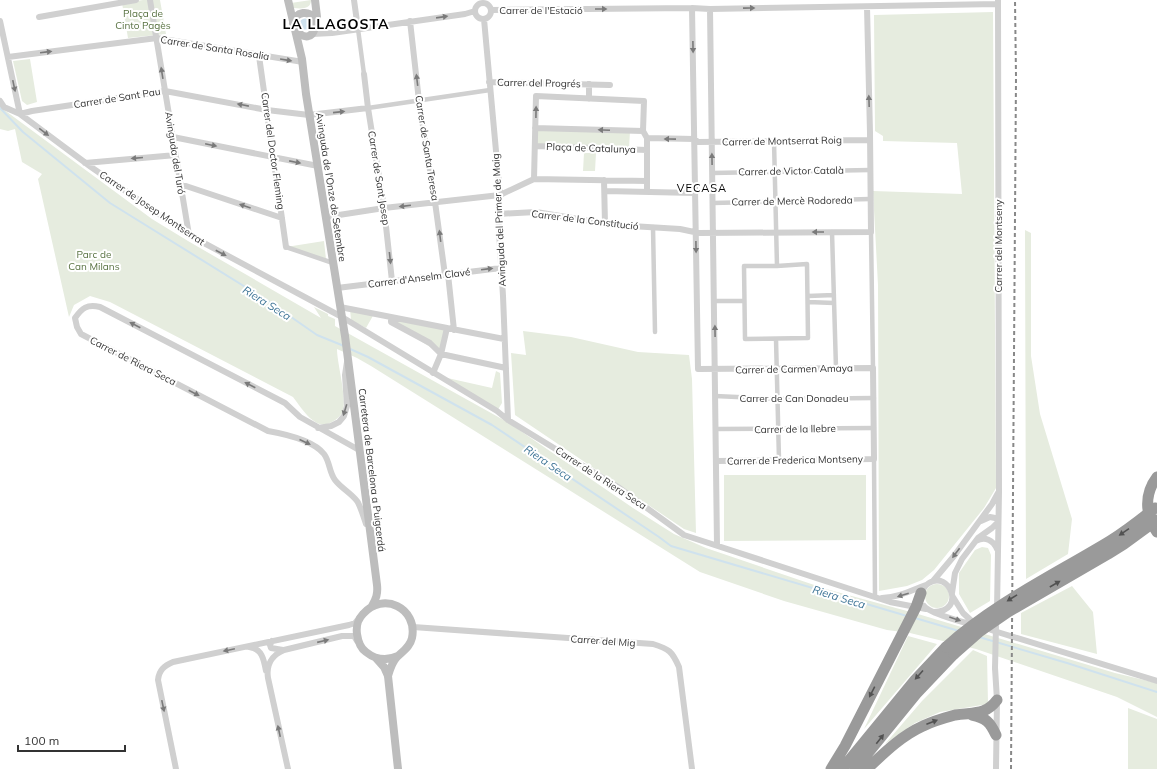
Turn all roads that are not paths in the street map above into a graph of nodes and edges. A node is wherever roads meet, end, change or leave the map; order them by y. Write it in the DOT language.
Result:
graph roads {
  1 [pos="136,0"];
  2 [pos="150,0"];
  3 [pos="288,0"];
  4 [pos="315,0"];
  5 [pos="354,0"];
  6 [pos="478,2"];
  7 [pos="487,2"];
  8 [pos="998,2"];
  9 [pos="867,6"];
  10 [pos="692,8"];
  11 [pos="710,9"];
  12 [pos="492,10"];
  13 [pos="475,11"];
  14 [pos="39,17"];
  15 [pos="484,20"];
  16 [pos="0,21"];
  17 [pos="410,21"];
  18 [pos="315,23"];
  19 [pos="294,26"];
  20 [pos="358,29"];
  21 [pos="310,35"];
  22 [pos="157,38"];
  23 [pos="259,56"];
  24 [pos="8,57"];
  25 [pos="302,61"];
  26 [pos="364,74"];
  27 [pos="489,82"];
  28 [pos="589,84"];
  29 [pos="610,85"];
  30 [pos="490,90"];
  31 [pos="165,91"];
  32 [pos="589,98"];
  33 [pos="0,101"];
  34 [pos="419,101"];
  35 [pos="368,108"];
  36 [pos="267,110"];
  37 [pos="20,114"];
  38 [pos="309,114"];
  39 [pos="535,128"];
  40 [pos="643,131"];
  41 [pos="173,137"];
  42 [pos="647,138"];
  43 [pos="694,139"];
  44 [pos="870,140"];
  45 [pos="774,141"];
  46 [pos="712,142"];
  47 [pos="535,146"];
  48 [pos="647,150"];
  49 [pos="176,155"];
  50 [pos="273,158"];
  51 [pos="86,163"];
  52 [pos="318,166"];
  53 [pos="870,170"];
  54 [pos="775,171"];
  55 [pos="712,173"];
  56 [pos="534,179"];
  57 [pos="604,180"];
  58 [pos="647,181"];
  59 [pos="180,184"];
  60 [pos="604,191"];
  61 [pos="647,192"];
  62 [pos="695,193"];
  63 [pos="500,195"];
  64 [pos="870,199"];
  65 [pos="435,202"];
  66 [pos="776,202"];
  67 [pos="713,203"];
  68 [pos="384,208"];
  69 [pos="498,214"];
  70 [pos="326,217"];
  71 [pos="282,218"];
  72 [pos="605,224"];
  73 [pos="654,227"];
  74 [pos="696,232"];
  75 [pos="776,232"];
  76 [pos="832,232"];
  77 [pos="871,232"];
  78 [pos="713,233"];
  79 [pos="189,235"];
  80 [pos="286,247"];
  81 [pos="333,263"];
  82 [pos="777,266"];
  83 [pos="501,268"];
  84 [pos="446,274"];
  85 [pos="392,281"];
  86 [pos="337,288"];
  87 [pos="834,295"];
  88 [pos="808,296"];
  89 [pos="714,301"];
  90 [pos="744,301"];
  91 [pos="808,302"];
  92 [pos="834,303"];
  93 [pos="340,307"];
  94 [pos="342,317"];
  95 [pos="391,317"];
  96 [pos="447,328"];
  97 [pos="454,330"];
  98 [pos="655,332"];
  99 [pos="776,338"];
  100 [pos="504,339"];
  101 [pos="441,354"];
  102 [pos="347,358"];
  103 [pos="506,368"];
  104 [pos="836,368"];
  105 [pos="873,368"];
  106 [pos="777,369"];
  107 [pos="715,370"];
  108 [pos="433,373"];
  109 [pos="715,396"];
  110 [pos="874,398"];
  111 [pos="778,399"];
  112 [pos="508,420"];
  113 [pos="318,428"];
  114 [pos="874,428"];
  115 [pos="778,429"];
  116 [pos="716,430"];
  117 [pos="359,450"];
  118 [pos="874,459"];
  119 [pos="779,460"];
  120 [pos="716,461"];
  121 [pos="1157,477"];
  122 [pos="999,492"];
  123 [pos="1156,507"];
  124 [pos="1157,520"];
  125 [pos="998,522"];
  126 [pos="977,525"];
  127 [pos="1157,532"];
  128 [pos="370,535"];
  129 [pos="974,542"];
  130 [pos="717,545"];
  131 [pos="997,551"];
  132 [pos="933,581"];
  133 [pos="377,585"];
  134 [pos="924,589"];
  135 [pos="953,595"];
  136 [pos="877,598"];
  137 [pos="391,603"];
  138 [pos="372,606"];
  139 [pos="918,609"];
  140 [pos="934,612"];
  141 [pos="360,617"];
  142 [pos="977,625"];
  143 [pos="413,627"];
  144 [pos="272,641"];
  145 [pos="360,645"];
  146 [pos="246,647"];
  147 [pos="284,650"];
  148 [pos="950,651"];
  149 [pos="398,656"];
  150 [pos="376,658"];
  151 [pos="388,676"];
  152 [pos="268,678"];
  153 [pos="1157,681"];
  154 [pos="996,700"];
  155 [pos="965,714"];
  156 [pos="996,735"];
  157 [pos="176,769"];
  158 [pos="288,769"];
  159 [pos="398,769"];
  160 [pos="692,769"];
  161 [pos="831,769"];
  162 [pos="842,769"];
  163 [pos="855,769"];
  164 [pos="867,769"];
  165 [pos="996,769"];
  1 -- 14 [label="street"];
  2 -- 22 [label="street, Avinguda del Turó"];
  3 -- 19 [label="main road, Avinguda de l'Onze de Setembre"];
  4 -- 18 [label="main road"];
  5 -- 20 [label="street"];
  6 -- 7 [label="street"];
  6 -- 13 [label="street"];
  7 -- 12 [label="street"];
  8 -- 9 [label="street, Carrer de l'Estació"];
  8 -- 122 [label="street, Carrer del Montseny"];
  11 -- 9 [label="street, Carrer de l'Estació, one-way"];
  44 -- 9 [label="street, one-way"];
  10 -- 11 [label="street, Carrer de l'Estació"];
  12 -- 10 [label="street, Carrer de l'Estació, one-way"];
  10 -- 43 [label="street, one-way"];
  11 -- 46 [label="street"];
  12 -- 15 [label="street"];
  13 -- 15 [label="street"];
  17 -- 13 [label="street, one-way"];
  15 -- 27 [label="street, Avinguda del Primer de Maig"];
  16 -- 24 [label="street"];
  17 -- 20 [label="street"];
  34 -- 17 [label="street, Carrer de Santa Teresa, one-way"];
  18 -- 19 [label="main road"];
  18 -- 21 [label="main road"];
  19 -- 21 [label="main road"];
  19 -- 25 [label="main road, Avinguda de l'Onze de Setembre"];
  20 -- 21 [label="street"];
  20 -- 26 [label="street"];
  21 -- 25 [label="main road, Avinguda de l'Onze de Setembre"];
  22 -- 23 [label="street, Carrer de Santa Rosalia"];
  24 -- 22 [label="street, Carrer de Santa Rosalia, one-way"];
  31 -- 22 [label="street, Avinguda del Turó, one-way"];
  23 -- 25 [label="street, Carrer de Santa Rosalia, one-way"];
  23 -- 36 [label="street, Carrer del Doctor Fleming"];
  24 -- 37 [label="street, one-way"];
  25 -- 38 [label="main road, Avinguda de l'Onze de Setembre"];
  26 -- 35 [label="street, Carrer de Sant Josep"];
  27 -- 28 [label="street, Carrer del Progrés"];
  27 -- 30 [label="street, Avinguda del Primer de Maig"];
  28 -- 29 [label="street, Carrer del Progrés"];
  28 -- 32 [label="street, Carrer del Progrés"];
  30 -- 34 [label="street"];
  30 -- 63 [label="street, Avinguda del Primer de Maig"];
  36 -- 31 [label="street, Carrer de Sant Pau, one-way"];
  31 -- 37 [label="street, Carrer de Sant Pau"];
  31 -- 41 [label="street, Avinguda del Turó"];
  39 -- 32 [label="street, Carrer del Progrés, one-way"];
  32 -- 40 [label="street, Carrer del Progrés"];
  33 -- 37 [label="street, Carrer de Josep Montserrat"];
  34 -- 35 [label="street"];
  34 -- 65 [label="street, Carrer de Santa Teresa"];
  38 -- 35 [label="street, Carrer de Sant Pau, one-way"];
  35 -- 68 [label="street, Carrer de Sant Josep"];
  36 -- 38 [label="street, Carrer de Sant Pau"];
  36 -- 50 [label="street, Carrer del Doctor Fleming"];
  37 -- 51 [label="street, Carrer de Josep Montserrat, one-way"];
  38 -- 52 [label="main road, Avinguda de l'Onze de Setembre"];
  40 -- 39 [label="street, Plaça de Catalunya, one-way"];
  39 -- 47 [label="street"];
  40 -- 42 [label="street"];
  41 -- 49 [label="street, Avinguda del Turó"];
  41 -- 50 [label="street, one-way"];
  43 -- 42 [label="street, Carrer de Montserrat Roig, one-way"];
  42 -- 48 [label="street"];
  43 -- 46 [label="street, Carrer de Montserrat Roig"];
  43 -- 62 [label="street"];
  44 -- 45 [label="street, Carrer de Montserrat Roig"];
  44 -- 53 [label="street"];
  45 -- 46 [label="street, Carrer de Montserrat Roig"];
  45 -- 54 [label="street"];
  55 -- 46 [label="street, one-way"];
  47 -- 48 [label="street, Plaça de Catalunya"];
  47 -- 56 [label="street"];
  48 -- 58 [label="street"];
  49 -- 51 [label="street, one-way"];
  49 -- 59 [label="street, Avinguda del Turó"];
  50 -- 52 [label="street, one-way"];
  50 -- 71 [label="street, Carrer del Doctor Fleming"];
  51 -- 79 [label="street, Carrer de Josep Montserrat"];
  52 -- 70 [label="main road, Avinguda de l'Onze de Setembre"];
  53 -- 54 [label="street, Carrer de Victor Català"];
  53 -- 64 [label="street"];
  54 -- 55 [label="street, Carrer de Victor Català"];
  54 -- 66 [label="street"];
  55 -- 67 [label="street"];
  56 -- 57 [label="street"];
  56 -- 63 [label="street"];
  57 -- 58 [label="street"];
  57 -- 60 [label="street"];
  58 -- 61 [label="street"];
  71 -- 59 [label="street, one-way"];
  59 -- 79 [label="street, Avinguda del Turó"];
  60 -- 61 [label="street"];
  60 -- 72 [label="street"];
  61 -- 62 [label="street"];
  62 -- 74 [label="street"];
  63 -- 65 [label="street"];
  63 -- 69 [label="street, Avinguda del Primer de Maig"];
  64 -- 66 [label="street, Carrer de Mercè Rodoreda"];
  64 -- 77 [label="street"];
  65 -- 68 [label="street, one-way"];
  84 -- 65 [label="street, Carrer de Santa Teresa, one-way"];
  66 -- 67 [label="street, Carrer de Mercè Rodoreda"];
  66 -- 75 [label="street"];
  67 -- 78 [label="street"];
  68 -- 70 [label="street"];
  68 -- 85 [label="street, Carrer de Sant Josep, one-way"];
  69 -- 72 [label="street, Carrer de la Constitució"];
  69 -- 83 [label="street, Avinguda del Primer de Maig"];
  70 -- 81 [label="main road, Avinguda de l'Onze de Setembre"];
  71 -- 80 [label="street, Carrer del Doctor Fleming"];
  72 -- 73 [label="street, Carrer de la Constitució"];
  73 -- 74 [label="street, Carrer de la Constitució"];
  73 -- 98 [label="street"];
  74 -- 78 [label="street, Carrer de la Constitució"];
  74 -- 107 [label="street, Carrer de Carmen Amaya, one-way"];
  76 -- 75 [label="street, Carrer de la Constitució, one-way"];
  75 -- 78 [label="street, Carrer de la Constitució"];
  75 -- 82 [label="street"];
  76 -- 77 [label="street, Carrer de la Constitució"];
  76 -- 87 [label="street"];
  77 -- 105 [label="street"];
  78 -- 89 [label="street"];
  79 -- 94 [label="street, Carrer de Josep Montserrat, one-way"];
  80 -- 81 [label="street"];
  81 -- 86 [label="main road, Avinguda de l'Onze de Setembre"];
  82 -- 88 [label="street"];
  82 -- 90 [label="street"];
  84 -- 83 [label="street, Carrer d'Anselm Clavé, one-way"];
  83 -- 100 [label="street, Avinguda del Primer de Maig"];
  84 -- 85 [label="street, Carrer d'Anselm Clavé"];
  84 -- 97 [label="street, Carrer de Santa Teresa"];
  85 -- 86 [label="street, Carrer d'Anselm Clavé"];
  86 -- 93 [label="main road, Avinguda de l'Onze de Setembre"];
  87 -- 88 [label="street"];
  87 -- 92 [label="street"];
  88 -- 91 [label="street"];
  89 -- 90 [label="street"];
  107 -- 89 [label="street, one-way"];
  90 -- 99 [label="street"];
  91 -- 92 [label="street"];
  91 -- 99 [label="street"];
  92 -- 104 [label="street"];
  93 -- 94 [label="main road, Avinguda de l'Onze de Setembre"];
  93 -- 95 [label="street"];
  94 -- 102 [label="main road, Carretera de Barcelona a Puigcerdá"];
  94 -- 108 [label="street, Carrer de la Riera Seca"];
  95 -- 96 [label="street"];
  95 -- 101 [label="street"];
  96 -- 97 [label="street"];
  96 -- 101 [label="street"];
  97 -- 100 [label="street"];
  99 -- 106 [label="street"];
  100 -- 103 [label="street, Avinguda del Primer de Maig"];
  101 -- 103 [label="street"];
  101 -- 108 [label="street"];
  102 -- 113 [label="street, one-way"];
  102 -- 117 [label="main road, Carretera de Barcelona a Puigcerdá"];
  103 -- 112 [label="street, Avinguda del Primer de Maig"];
  104 -- 105 [label="street, Carrer de Carmen Amaya"];
  104 -- 106 [label="street, Carrer de Carmen Amaya"];
  105 -- 110 [label="street"];
  106 -- 107 [label="street, Carrer de Carmen Amaya"];
  106 -- 111 [label="street"];
  107 -- 109 [label="street"];
  108 -- 112 [label="street, Carrer de la Riera Seca"];
  109 -- 111 [label="street, Carrer de Can Donadeu"];
  109 -- 116 [label="street"];
  110 -- 111 [label="street, Carrer de Can Donadeu"];
  110 -- 114 [label="street"];
  111 -- 115 [label="street"];
  112 -- 130 [label="street, Carrer de la Riera Seca"];
  113 -- 117 [label="street, Carrer de Riera Seca"];
  113 -- 128 [label="street, Carrer de Riera Seca, one-way"];
  114 -- 115 [label="street, Carrer de la llebre"];
  114 -- 118 [label="street"];
  115 -- 116 [label="street, Carrer de la llebre"];
  115 -- 119 [label="street"];
  116 -- 120 [label="street"];
  117 -- 128 [label="main road, Carretera de Barcelona a Puigcerdá"];
  118 -- 119 [label="street, Carrer de Frederica Montseny"];
  118 -- 136 [label="street"];
  119 -- 120 [label="street, Carrer de Frederica Montseny"];
  120 -- 130 [label="street"];
  121 -- 127 [label="highway"];
  122 -- 125 [label="street, Carrer del Montseny"];
  122 -- 126 [label="street"];
  123 -- 148 [label="highway, one-way, bridge"];
  148 -- 124 [label="highway, one-way, bridge"];
  125 -- 126 [label="street"];
  125 -- 129 [label="street"];
  125 -- 131 [label="street, Carrer del Montseny"];
  126 -- 132 [label="street, one-way"];
  128 -- 133 [label="main road, Carretera de Barcelona a Puigcerdá"];
  129 -- 131 [label="street"];
  129 -- 135 [label="street"];
  130 -- 136 [label="street, Carrer de la Riera Seca"];
  131 -- 154 [label="street, Carrer del Montseny, bridge"];
  132 -- 134 [label="street"];
  132 -- 135 [label="street"];
  133 -- 137 [label="main road, Carretera de Barcelona a Puigcerdá"];
  133 -- 138 [label="main road, Carretera de Barcelona a Puigcerdá"];
  134 -- 136 [label="street, Carrer de la Riera Seca, one-way"];
  134 -- 139 [label="highway"];
  135 -- 140 [label="street"];
  135 -- 142 [label="street"];
  136 -- 139 [label="street, Carrer de la Riera Seca"];
  137 -- 138 [label="main road"];
  137 -- 143 [label="main road"];
  138 -- 141 [label="main road"];
  139 -- 140 [label="street"];
  139 -- 161 [label="highway, one-way"];
  140 -- 142 [label="street, one-way"];
  141 -- 144 [label="street"];
  141 -- 145 [label="main road"];
  142 -- 153 [label="street"];
  143 -- 149 [label="main road"];
  143 -- 160 [label="street, Carrer del Mig"];
  144 -- 146 [label="street"];
  144 -- 147 [label="street"];
  147 -- 145 [label="street, one-way"];
  145 -- 150 [label="main road"];
  146 -- 152 [label="street"];
  146 -- 157 [label="street, one-way"];
  147 -- 152 [label="street"];
  148 -- 162 [label="highway, one-way"];
  163 -- 148 [label="highway, one-way"];
  149 -- 150 [label="main road"];
  149 -- 151 [label="main road"];
  150 -- 151 [label="main road"];
  151 -- 159 [label="main road"];
  158 -- 152 [label="street, one-way"];
  154 -- 155 [label="highway"];
  154 -- 156 [label="street, Carrer del Montseny"];
  155 -- 156 [label="highway"];
  164 -- 155 [label="highway, one-way"];
  156 -- 165 [label="street, Carrer del Montseny"];
}
